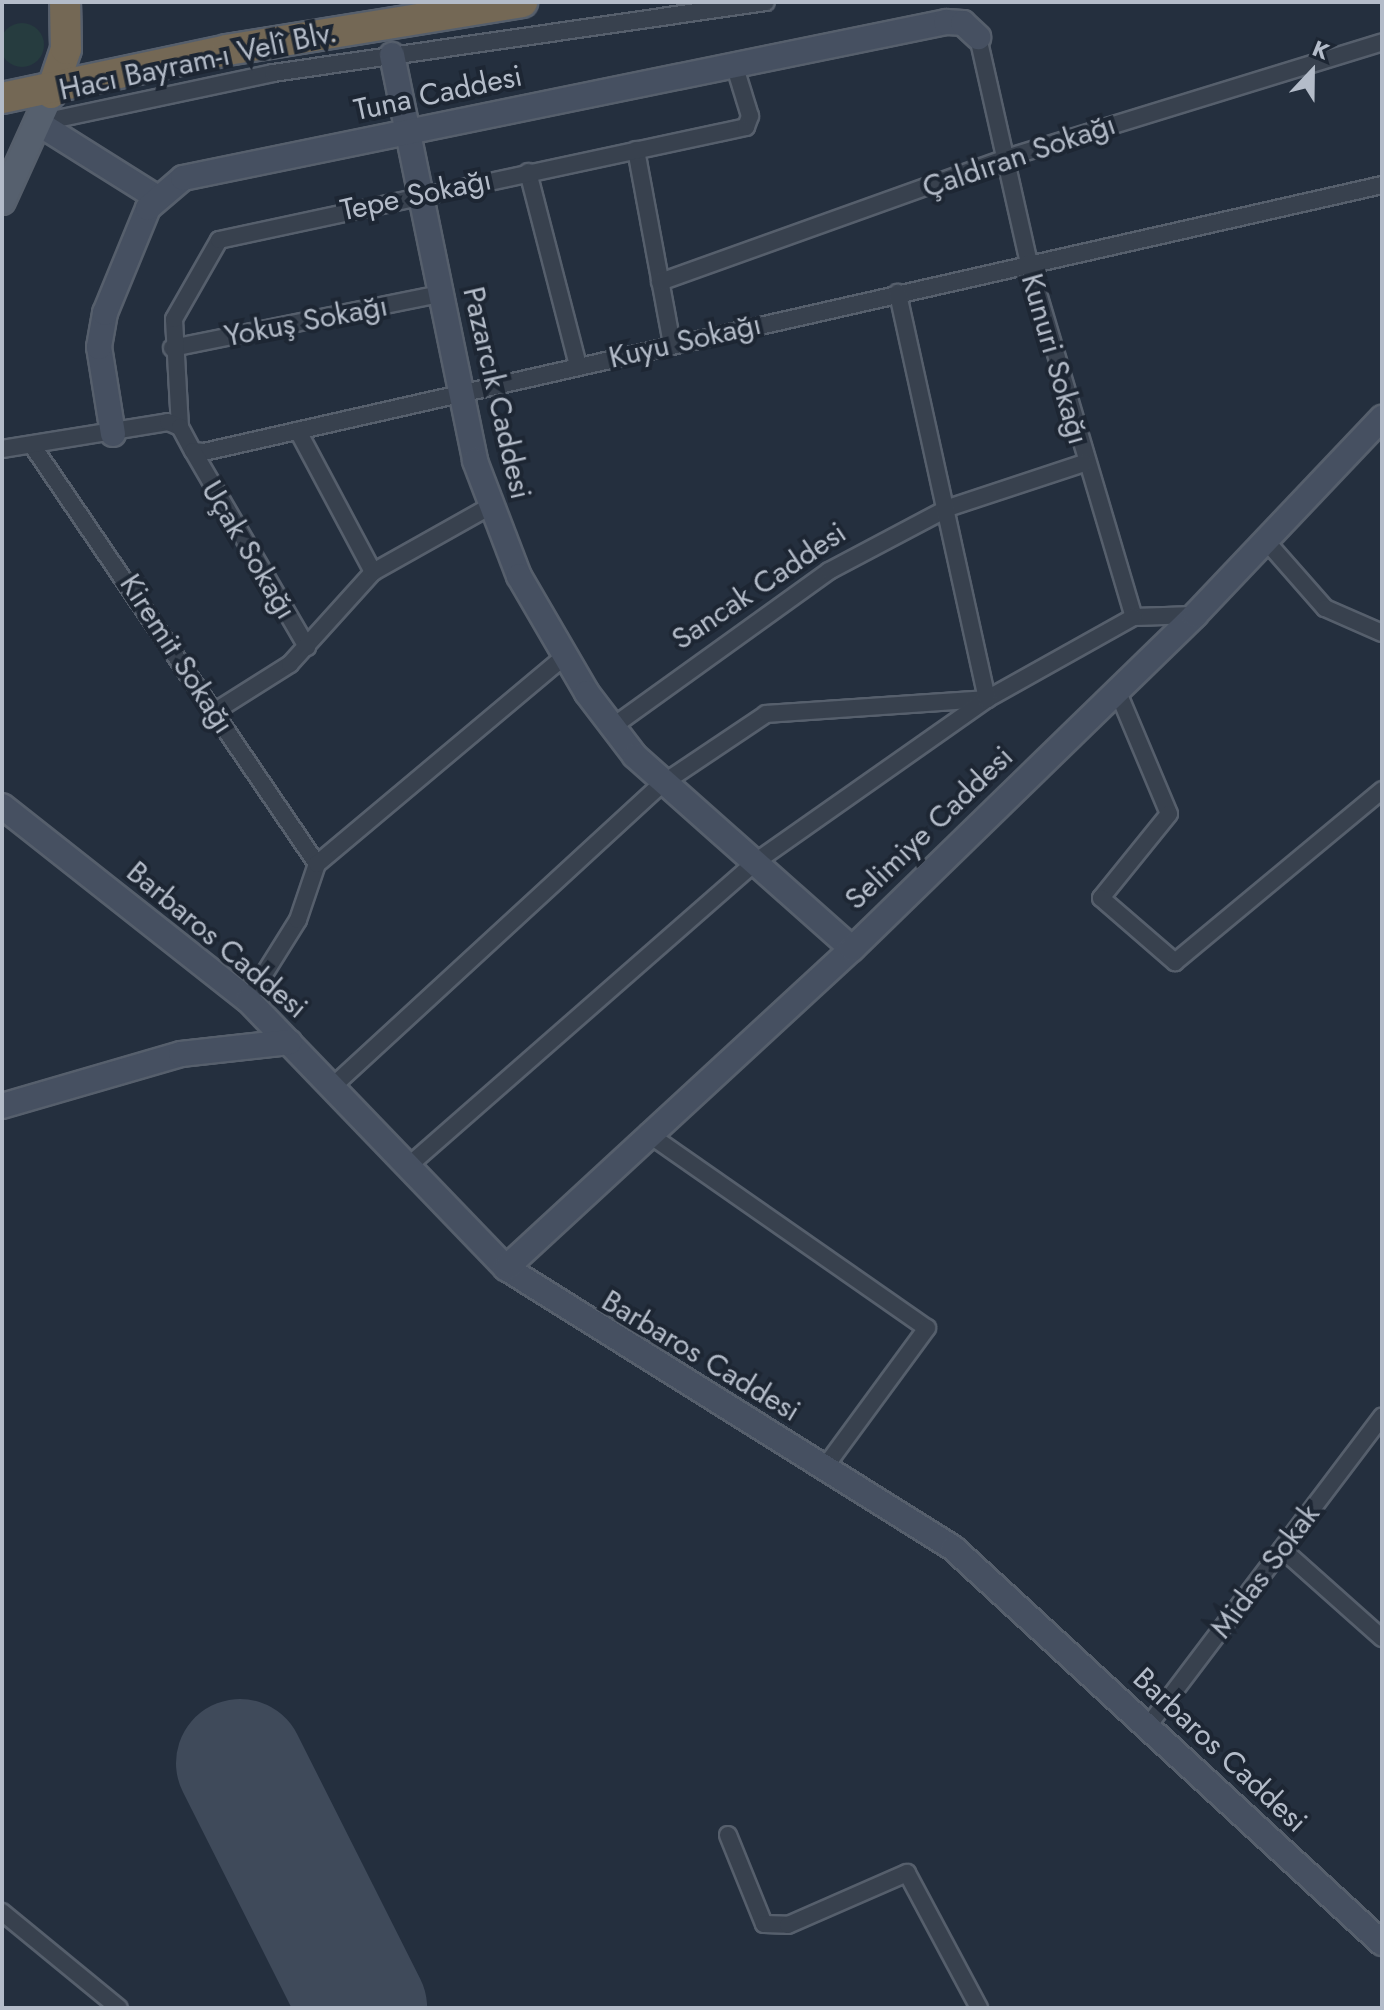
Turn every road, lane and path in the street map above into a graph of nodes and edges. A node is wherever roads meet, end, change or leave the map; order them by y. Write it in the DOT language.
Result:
graph roads {
  1 [pos="65,2"];
  2 [pos="522,2"];
  3 [pos="766,2"];
  4 [pos="978,37"];
  5 [pos="1382,42"];
  6 [pos="213,53"];
  7 [pos="392,55"];
  8 [pos="734,64"];
  9 [pos="220,82"];
  10 [pos="51,93"];
  11 [pos="9,98"];
  12 [pos="38,123"];
  13 [pos="406,132"];
  14 [pos="636,150"];
  15 [pos="1006,158"];
  16 [pos="528,172"];
  17 [pos="1382,185"];
  18 [pos="419,195"];
  19 [pos="156,197"];
  20 [pos="2,201"];
  21 [pos="1029,263"];
  22 [pos="660,282"];
  23 [pos="898,293"];
  24 [pos="441,294"];
  25 [pos="672,344"];
  26 [pos="172,348"];
  27 [pos="578,365"];
  28 [pos="462,399"];
  29 [pos="1382,418"];
  30 [pos="180,427"];
  31 [pos="298,431"];
  32 [pos="113,434"];
  33 [pos="34,448"];
  34 [pos="2,449"];
  35 [pos="193,451"];
  36 [pos="1084,463"];
  37 [pos="489,507"];
  38 [pos="948,508"];
  39 [pos="1267,542"];
  40 [pos="373,572"];
  41 [pos="1195,615"];
  42 [pos="1134,617"];
  43 [pos="1382,633"];
  44 [pos="307,647"];
  45 [pos="564,657"];
  46 [pos="1117,690"];
  47 [pos="987,699"];
  48 [pos="214,712"];
  49 [pos="612,727"];
  50 [pos="662,784"];
  51 [pos="1380,794"];
  52 [pos="2,806"];
  53 [pos="754,863"];
  54 [pos="317,864"];
  55 [pos="852,949"];
  56 [pos="248,1000"];
  57 [pos="289,1042"];
  58 [pos="332,1087"];
  59 [pos="2,1106"];
  60 [pos="647,1133"];
  61 [pos="406,1168"];
  62 [pos="506,1268"];
  63 [pos="1382,1417"];
  64 [pos="824,1468"];
  65 [pos="1282,1549"];
  66 [pos="1382,1638"];
  67 [pos="1148,1726"];
  68 [pos="728,1835"];
  69 [pos="2,1912"];
  70 [pos="1382,1943"];
  71 [pos="119,2008"];
  72 [pos="979,2008"];
  1 -- 10 [label="highway"];
  2 -- 6 [label="highway, Hacı Bayram-ı Velî Blv."];
  3 -- 7 [label="street"];
  4 -- 8 [label="street, Tuna Caddesi"];
  4 -- 15 [label="street, Kunuri Sokağı"];
  5 -- 15 [label="street, Çaldıran Sokağı"];
  6 -- 9 [label="street"];
  6 -- 10 [label="highway, Hacı Bayram-ı Velî Blv."];
  7 -- 9 [label="street"];
  7 -- 13 [label="street, Pazarcık Caddesi"];
  8 -- 13 [label="street, Tuna Caddesi"];
  8 -- 14 [label="street, Tepe Sokağı"];
  9 -- 12 [label="street"];
  10 -- 11 [label="highway, Hacı Bayram-ı Velî Blv."];
  10 -- 12 [label="main road"];
  12 -- 19 [label="street"];
  12 -- 20 [label="main road"];
  13 -- 18 [label="street, Pazarcık Caddesi"];
  13 -- 19 [label="street, Tuna Caddesi"];
  14 -- 16 [label="street, Tepe Sokağı"];
  14 -- 22 [label="street"];
  15 -- 21 [label="street, Kunuri Sokağı"];
  15 -- 22 [label="street, Çaldıran Sokağı"];
  16 -- 18 [label="street, Tepe Sokağı"];
  16 -- 27 [label="street"];
  17 -- 21 [label="street, Kuyu Sokağı"];
  18 -- 24 [label="street, Pazarcık Caddesi"];
  18 -- 26 [label="street, Tepe Sokağı"];
  19 -- 32 [label="street"];
  21 -- 23 [label="street, Kuyu Sokağı"];
  21 -- 36 [label="street, Kunuri Sokağı"];
  22 -- 25 [label="street"];
  23 -- 25 [label="street, Kuyu Sokağı"];
  23 -- 38 [label="street"];
  24 -- 26 [label="street, Yokuş Sokağı"];
  24 -- 28 [label="street, Pazarcık Caddesi"];
  25 -- 27 [label="street, Kuyu Sokağı"];
  26 -- 30 [label="street, Tepe Sokağı"];
  27 -- 28 [label="street, Kuyu Sokağı"];
  28 -- 31 [label="street, Kuyu Sokağı"];
  28 -- 37 [label="street, Pazarcık Caddesi"];
  29 -- 39 [label="street, Selimiye Caddesi"];
  30 -- 32 [label="street"];
  30 -- 35 [label="street"];
  31 -- 35 [label="street, Kuyu Sokağı"];
  31 -- 40 [label="street"];
  32 -- 33 [label="street"];
  33 -- 34 [label="street"];
  33 -- 48 [label="street, Kiremit Sokağı"];
  35 -- 44 [label="street, Uçak Sokağı"];
  36 -- 38 [label="street, Sancak Caddesi"];
  36 -- 42 [label="street, Kunuri Sokağı"];
  37 -- 40 [label="street"];
  37 -- 45 [label="street, Pazarcık Caddesi"];
  38 -- 47 [label="street"];
  38 -- 49 [label="street, Sancak Caddesi"];
  39 -- 41 [label="street, Selimiye Caddesi"];
  39 -- 43 [label="street"];
  40 -- 44 [label="street"];
  41 -- 42 [label="street"];
  41 -- 46 [label="street, Selimiye Caddesi"];
  42 -- 47 [label="street"];
  44 -- 48 [label="street"];
  45 -- 49 [label="street, Pazarcık Caddesi"];
  45 -- 54 [label="street"];
  46 -- 51 [label="street"];
  46 -- 55 [label="street, Selimiye Caddesi"];
  47 -- 50 [label="street"];
  47 -- 53 [label="street"];
  48 -- 54 [label="street, Kiremit Sokağı"];
  49 -- 50 [label="street, Pazarcık Caddesi"];
  50 -- 53 [label="street, Pazarcık Caddesi"];
  50 -- 58 [label="street"];
  52 -- 56 [label="street, Barbaros Caddesi"];
  53 -- 55 [label="street, Pazarcık Caddesi"];
  53 -- 61 [label="street"];
  54 -- 56 [label="street"];
  55 -- 60 [label="street, Selimiye Caddesi"];
  56 -- 57 [label="street, Barbaros Caddesi"];
  57 -- 58 [label="street, Barbaros Caddesi"];
  57 -- 59 [label="street"];
  58 -- 61 [label="street, Barbaros Caddesi"];
  60 -- 62 [label="street, Selimiye Caddesi"];
  60 -- 64 [label="street"];
  61 -- 62 [label="street, Barbaros Caddesi"];
  62 -- 64 [label="street, Barbaros Caddesi"];
  63 -- 65 [label="street, Midas Sokak"];
  64 -- 67 [label="street, Barbaros Caddesi"];
  65 -- 66 [label="street"];
  65 -- 67 [label="street, Midas Sokak"];
  67 -- 70 [label="street, Barbaros Caddesi"];
  68 -- 72 [label="street"];
  69 -- 71 [label="street"];
}
